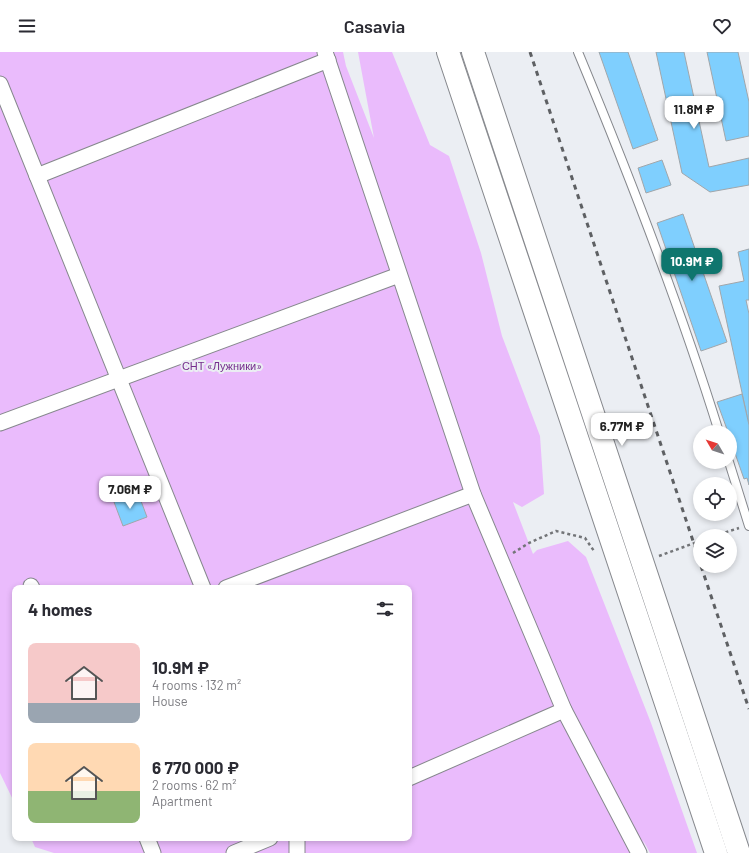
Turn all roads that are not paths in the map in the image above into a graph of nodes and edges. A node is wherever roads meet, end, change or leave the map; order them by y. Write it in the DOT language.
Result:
graph roads {
  1 [pos="448,52"];
  2 [pos="473,52"];
  3 [pos="578,52"];
  4 [pos="327,56"];
  5 [pos="0,84"];
  6 [pos="37,176"];
  7 [pos="399,275"];
  8 [pos="119,379"];
  9 [pos="0,423"];
  10 [pos="717,425"];
  11 [pos="731,469"];
  12 [pos="473,494"];
  13 [pos="749,525"];
  14 [pos="202,585"];
  15 [pos="234,585"];
  16 [pos="564,710"];
  17 [pos="412,777"];
  18 [pos="147,841"];
  19 [pos="263,841"];
  20 [pos="297,841"];
  21 [pos="153,853"];
  22 [pos="234,853"];
  23 [pos="297,853"];
  24 [pos="639,853"];
  25 [pos="716,853"];
  26 [pos="739,853"];
  1 -- 25 [label="main road"];
  2 -- 26 [label="main road"];
  3 -- 10 [label="lane"];
  4 -- 6 [label="street"];
  4 -- 7 [label="street"];
  5 -- 6 [label="street"];
  6 -- 8 [label="street"];
  7 -- 8 [label="street"];
  7 -- 12 [label="street"];
  8 -- 9 [label="street"];
  8 -- 14 [label="street"];
  11 -- 13 [label="lane"];
  12 -- 15 [label="street"];
  12 -- 16 [label="street"];
  16 -- 17 [label="street"];
  16 -- 24 [label="street"];
  18 -- 21 [label="street"];
  19 -- 22 [label="street"];
  20 -- 23 [label="street"];
}
